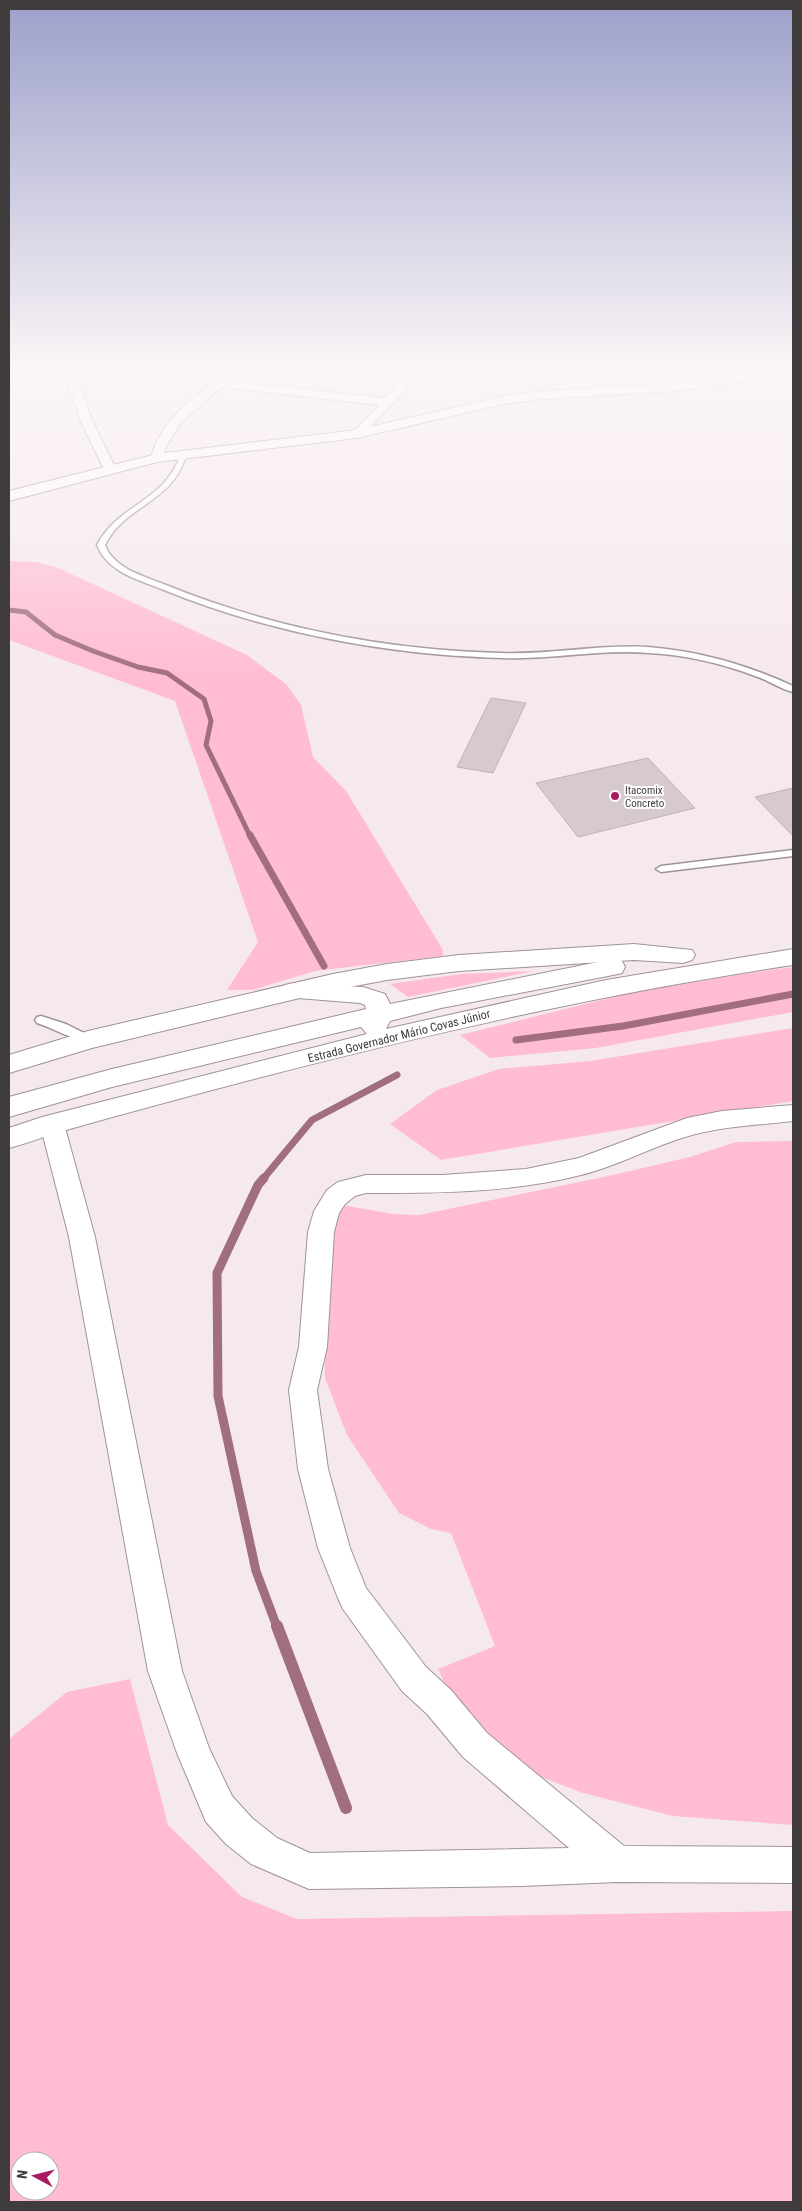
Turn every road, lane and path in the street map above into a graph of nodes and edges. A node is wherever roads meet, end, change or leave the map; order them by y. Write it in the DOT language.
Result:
graph roads {
  1 [pos="91,474"];
  2 [pos="175,474"];
  3 [pos="9,496"];
  4 [pos="793,689"];
  5 [pos="793,853"];
  6 [pos="661,869"];
  7 [pos="793,939"];
  8 [pos="682,955"];
  9 [pos="793,957"];
  10 [pos="294,991"];
  11 [pos="380,1014"];
  12 [pos="40,1020"];
  13 [pos="88,1040"];
  14 [pos="332,1052"];
  15 [pos="9,1064"];
  16 [pos="9,1107"];
  17 [pos="793,1113"];
  18 [pos="52,1124"];
  19 [pos="9,1138"];
  20 [pos="617,1864"];
  21 [pos="793,1865"];
  1 -- 3 [label="main road"];
  2 -- 4 [label="lane"];
  5 -- 6 [label="lane"];
  7 -- 8 [label="main road, Estrada Governador Mário Covas Júnior"];
  8 -- 10 [label="main road"];
  8 -- 11 [label="main road, Estrada Governador Mário Covas Júnior"];
  9 -- 14 [label="main road, Estrada Governador Mário Covas Júnior"];
  10 -- 11 [label="main road"];
  10 -- 13 [label="main road"];
  11 -- 14 [label="main road"];
  11 -- 16 [label="main road, Estrada Governador Mário Covas Júnior"];
  12 -- 13 [label="lane"];
  13 -- 15 [label="main road"];
  14 -- 18 [label="main road, Estrada Governador Mário Covas Júnior"];
  17 -- 20 [label="street"];
  18 -- 19 [label="main road, Estrada Governador Mário Covas Júnior"];
  18 -- 20 [label="street"];
  20 -- 21 [label="street"];
}
